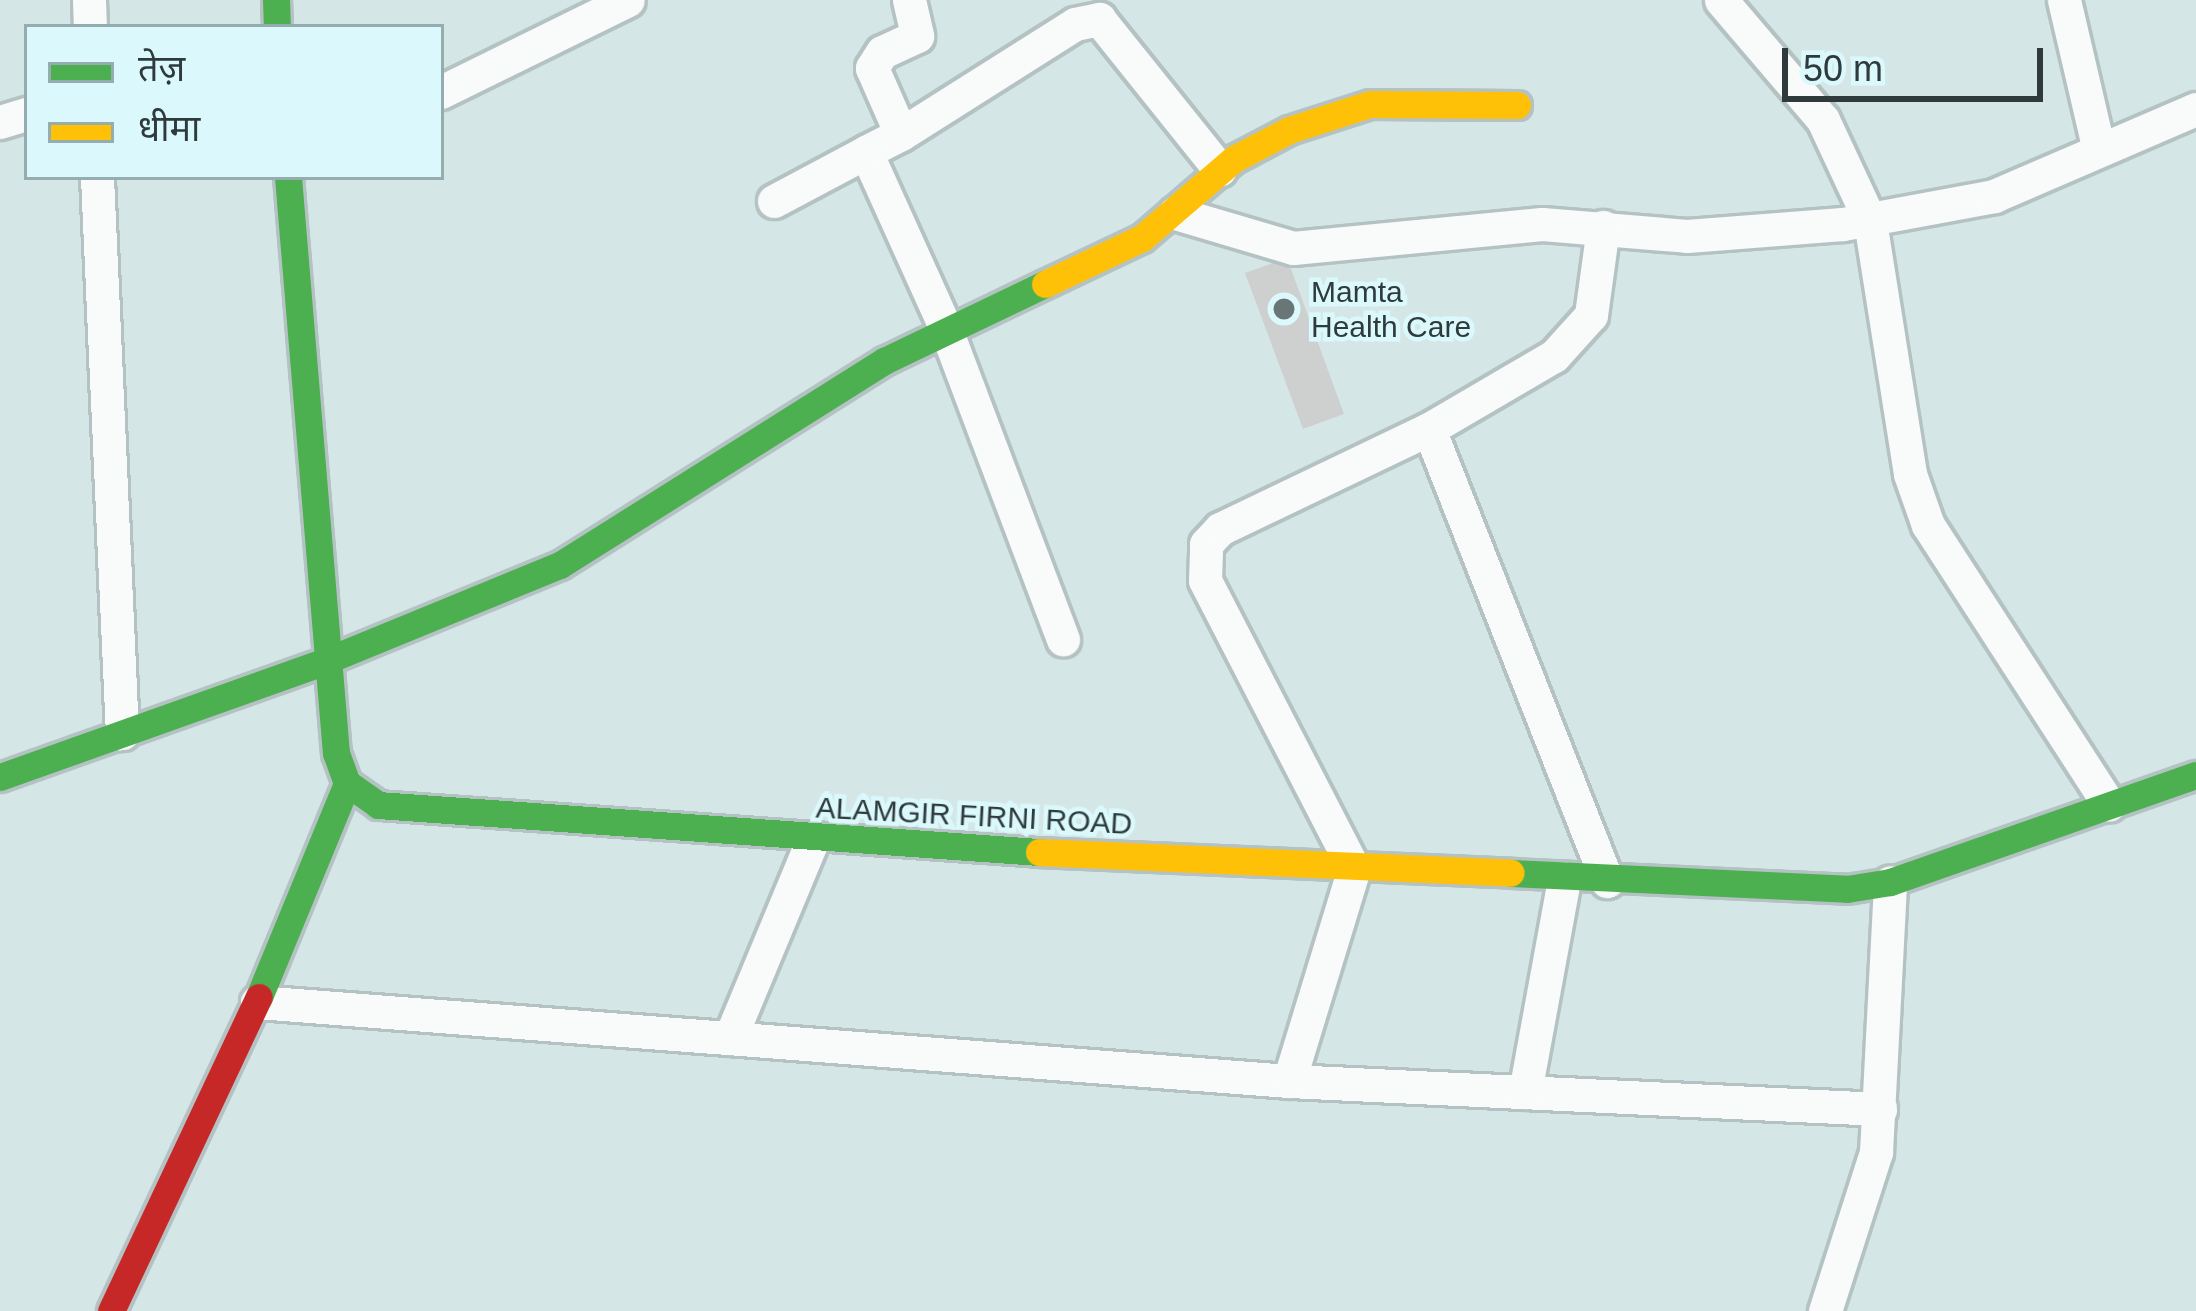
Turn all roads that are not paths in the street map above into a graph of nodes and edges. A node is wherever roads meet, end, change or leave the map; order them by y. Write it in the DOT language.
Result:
graph roads {
  1 [pos="628,0"];
  2 [pos="909,0"];
  3 [pos="1721,0"];
  4 [pos="2064,0"];
  5 [pos="444,91"];
  6 [pos="1517,105"];
  7 [pos="2196,109"];
  8 [pos="901,134"];
  9 [pos="2098,146"];
  10 [pos="866,152"];
  11 [pos="1220,170"];
  12 [pos="98,180"];
  13 [pos="288,180"];
  14 [pos="774,201"];
  15 [pos="1175,213"];
  16 [pos="1870,221"];
  17 [pos="1603,227"];
  18 [pos="945,327"];
  19 [pos="1429,430"];
  20 [pos="1063,639"];
  21 [pos="323,662"];
  22 [pos="122,734"];
  23 [pos="2196,775"];
  24 [pos="0,777"];
  25 [pos="347,783"];
  26 [pos="2109,805"];
  27 [pos="812,841"];
  28 [pos="1354,868"];
  29 [pos="1564,879"];
  30 [pos="1607,880"];
  31 [pos="1890,882"];
  32 [pos="257,1002"];
  33 [pos="730,1038"];
  34 [pos="1288,1081"];
  35 [pos="1525,1092"];
  36 [pos="1880,1109"];
  37 [pos="111,1311"];
  38 [pos="1825,1311"];
  1 -- 5 [label="street"];
  2 -- 8 [label="street"];
  3 -- 16 [label="street"];
  4 -- 9 [label="street"];
  6 -- 11 [label="street"];
  7 -- 9 [label="street"];
  8 -- 10 [label="street"];
  8 -- 11 [label="street"];
  9 -- 16 [label="street"];
  10 -- 14 [label="street"];
  10 -- 18 [label="street"];
  11 -- 15 [label="street"];
  12 -- 22 [label="street"];
  13 -- 21 [label="street"];
  15 -- 17 [label="street"];
  15 -- 18 [label="street"];
  16 -- 17 [label="street"];
  16 -- 26 [label="street"];
  17 -- 19 [label="street"];
  18 -- 20 [label="street"];
  18 -- 21 [label="street"];
  19 -- 28 [label="street"];
  19 -- 30 [label="street"];
  21 -- 22 [label="street"];
  21 -- 25 [label="street"];
  22 -- 24 [label="street"];
  23 -- 26 [label="street, ALAMGIR FIRNI ROAD"];
  25 -- 27 [label="street, ALAMGIR FIRNI ROAD"];
  25 -- 32 [label="street"];
  26 -- 31 [label="street, ALAMGIR FIRNI ROAD"];
  27 -- 28 [label="street, ALAMGIR FIRNI ROAD"];
  27 -- 33 [label="street"];
  28 -- 29 [label="street, ALAMGIR FIRNI ROAD"];
  28 -- 34 [label="street"];
  29 -- 30 [label="street, ALAMGIR FIRNI ROAD"];
  29 -- 35 [label="street"];
  30 -- 31 [label="street, ALAMGIR FIRNI ROAD"];
  31 -- 36 [label="street"];
  32 -- 33 [label="street"];
  32 -- 37 [label="street"];
  33 -- 34 [label="street"];
  34 -- 35 [label="street"];
  35 -- 36 [label="street"];
  36 -- 38 [label="street"];
}
